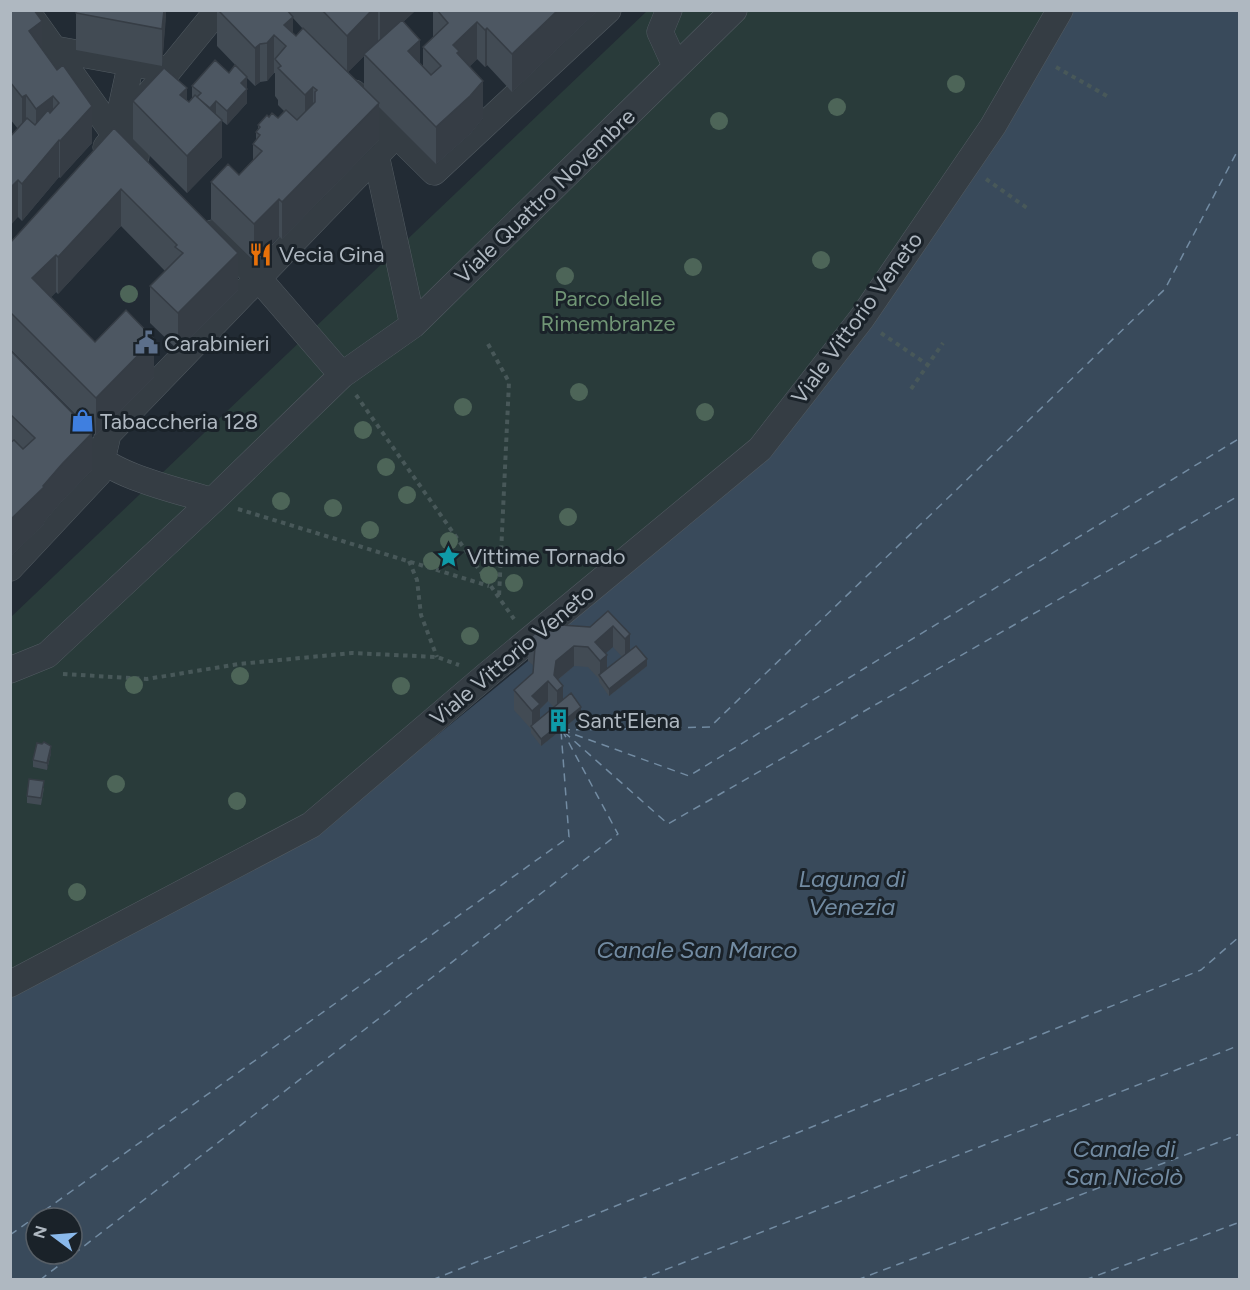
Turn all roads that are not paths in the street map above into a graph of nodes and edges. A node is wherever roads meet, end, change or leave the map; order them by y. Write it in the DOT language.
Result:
graph roads {
  1 [pos="26,10"];
  2 [pos="218,10"];
  3 [pos="608,10"];
  4 [pos="669,10"];
  5 [pos="734,10"];
  6 [pos="1060,10"];
  7 [pos="54,49"];
  8 [pos="131,63"];
  9 [pos="676,67"];
  10 [pos="169,70"];
  11 [pos="337,76"];
  12 [pos="115,135"];
  13 [pos="396,135"];
  14 [pos="376,155"];
  15 [pos="93,161"];
  16 [pos="149,169"];
  17 [pos="200,220"];
  18 [pos="258,279"];
  19 [pos="413,325"];
  20 [pos="342,375"];
  21 [pos="74,433"];
  22 [pos="101,461"];
  23 [pos="212,501"];
  24 [pos="10,568"];
  25 [pos="10,670"];
  26 [pos="10,984"];
  1 -- 7 [label="street"];
  2 -- 10 [label="street"];
  3 -- 13 [label="street"];
  4 -- 9 [label="street"];
  5 -- 9 [label="street, Viale Quattro Novembre"];
  6 -- 26 [label="street, Viale Vittorio Veneto"];
  7 -- 8 [label="street"];
  7 -- 12 [label="street"];
  8 -- 10 [label="street"];
  8 -- 12 [label="street"];
  9 -- 19 [label="street, Viale Quattro Novembre"];
  10 -- 12 [label="street"];
  11 -- 13 [label="street"];
  12 -- 15 [label="street"];
  12 -- 16 [label="street"];
  13 -- 14 [label="street"];
  14 -- 18 [label="street"];
  14 -- 19 [label="street"];
  17 -- 18 [label="street"];
  18 -- 20 [label="street"];
  18 -- 22 [label="street"];
  19 -- 20 [label="street, Viale Quattro Novembre"];
  20 -- 23 [label="street, Viale Quattro Novembre"];
  21 -- 22 [label="street"];
  22 -- 23 [label="street"];
  22 -- 24 [label="street"];
  23 -- 25 [label="street, Viale Quattro Novembre"];
}
